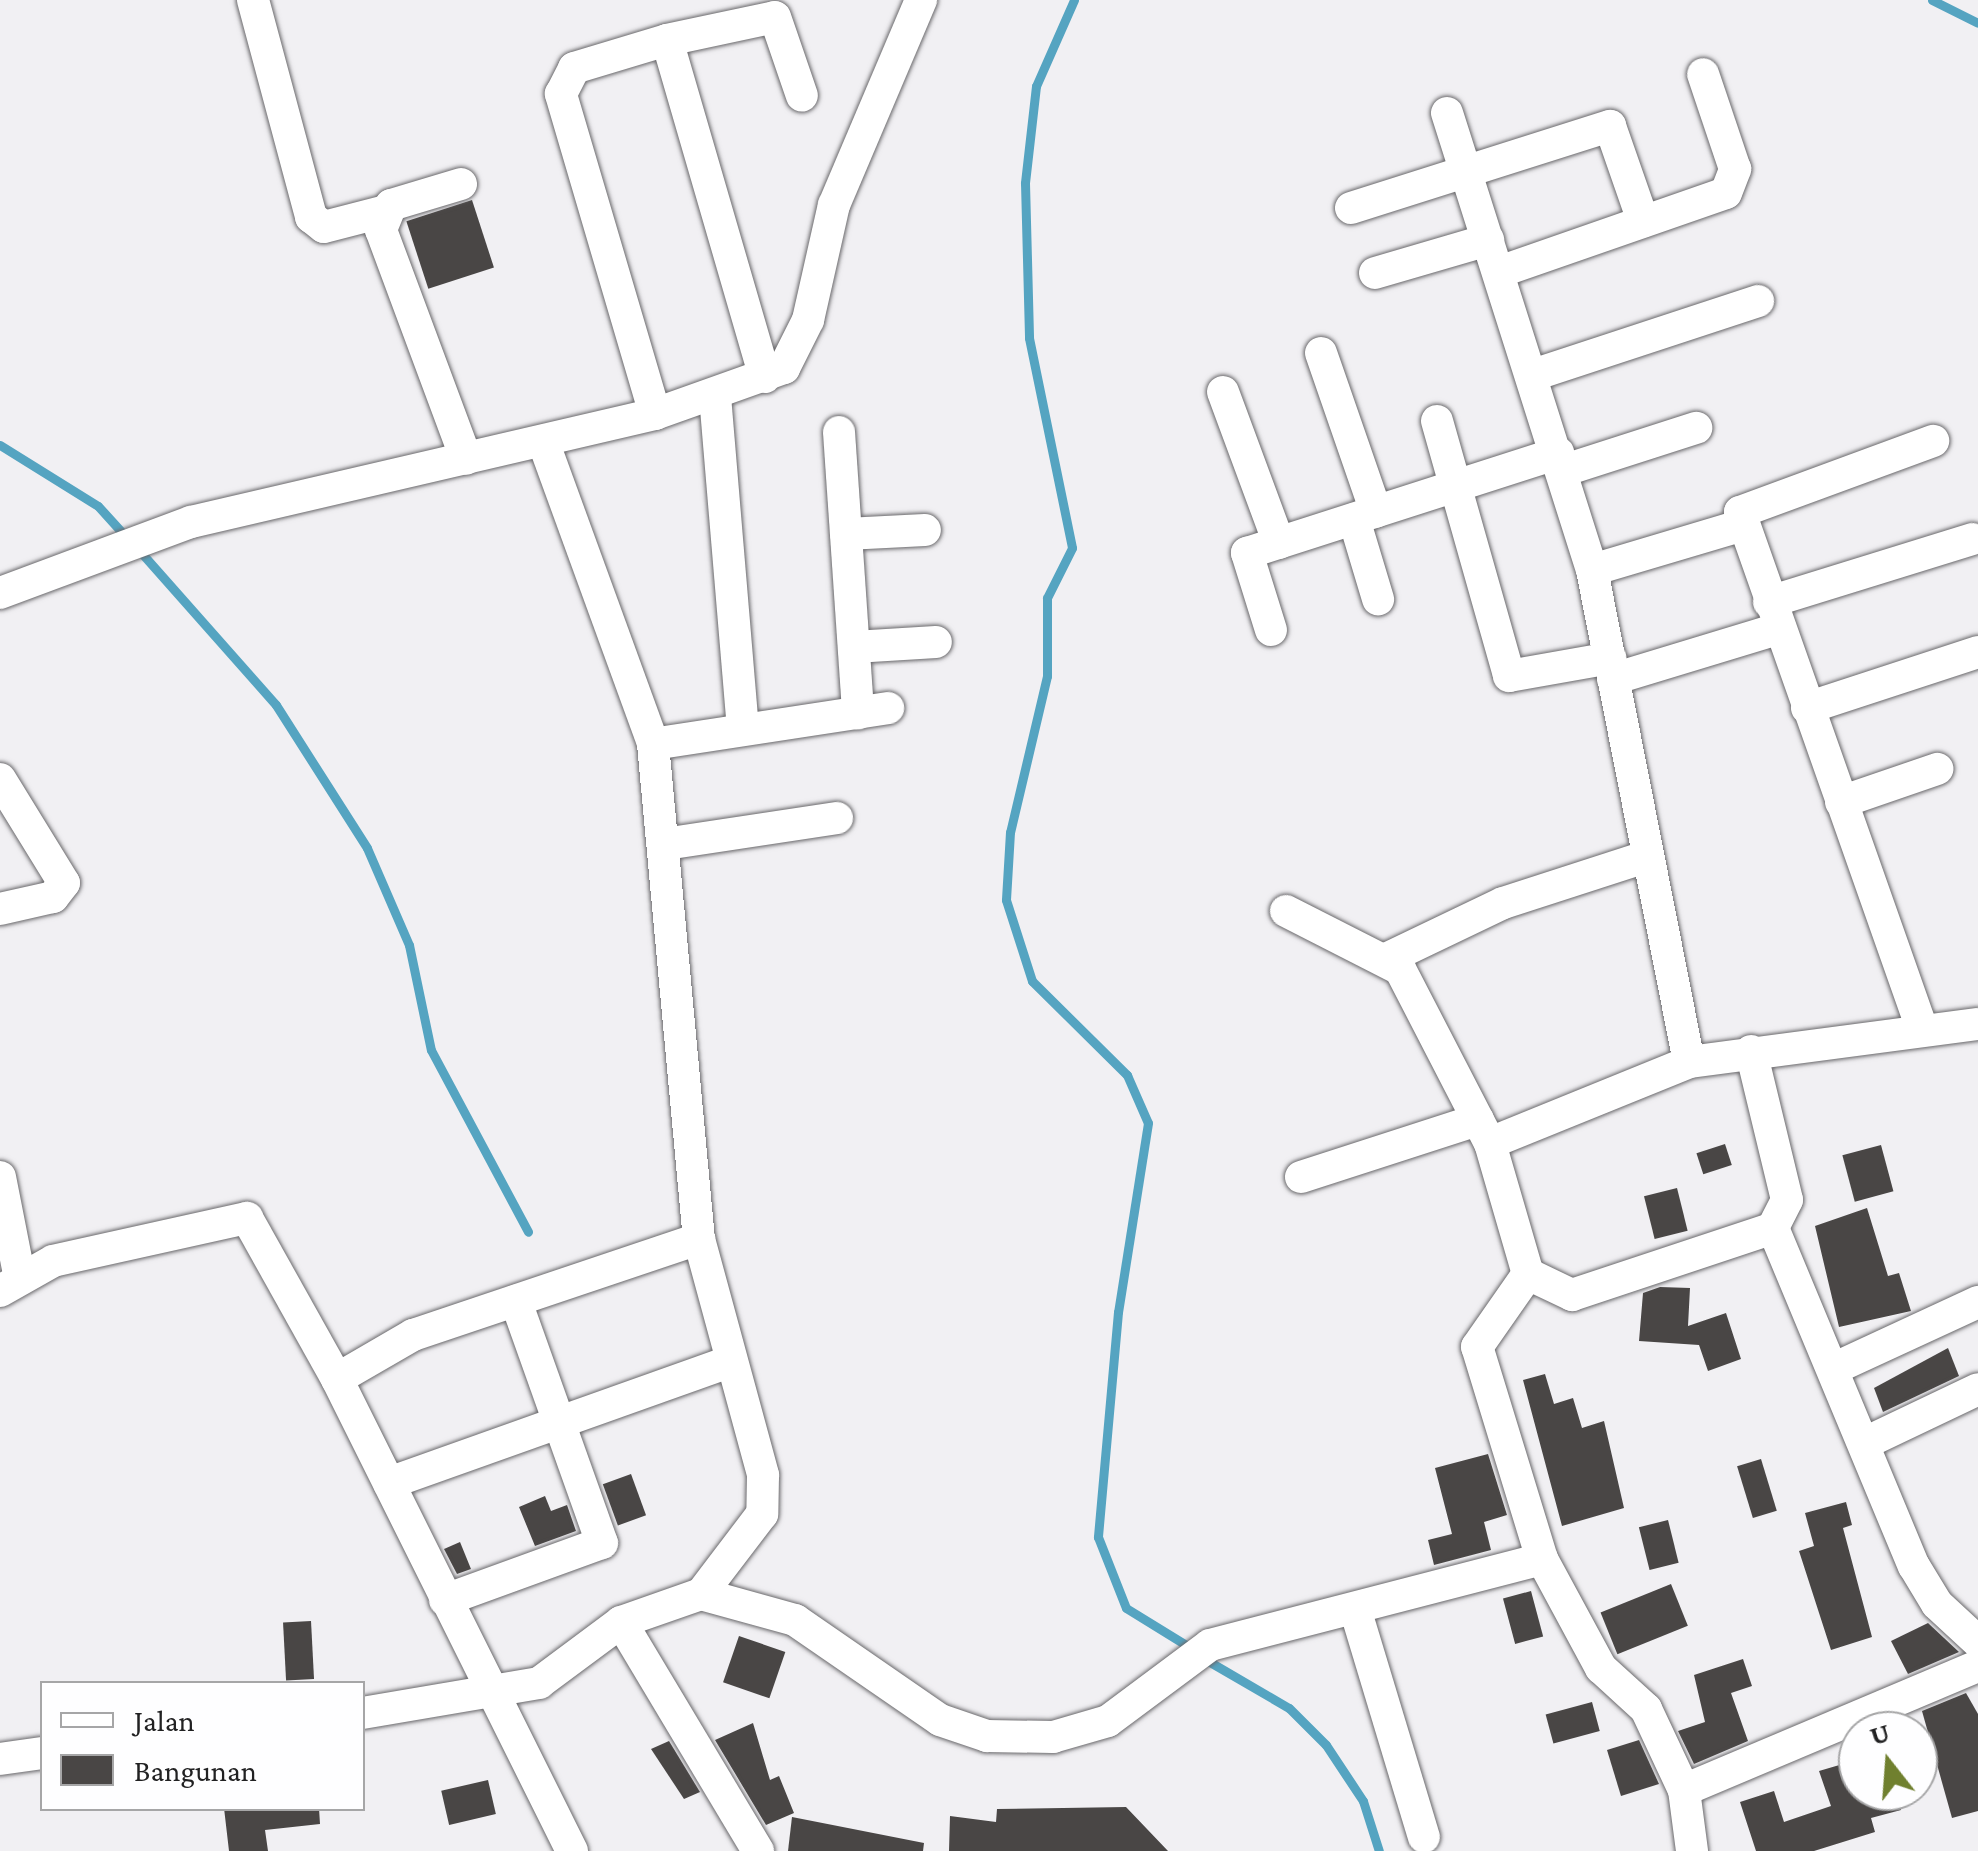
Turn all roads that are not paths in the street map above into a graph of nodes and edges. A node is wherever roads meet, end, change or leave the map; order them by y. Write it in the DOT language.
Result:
graph roads {
  1 [pos="252,0"];
  2 [pos="922,0"];
  3 [pos="667,40"];
  4 [pos="1703,74"];
  5 [pos="802,96"];
  6 [pos="1448,113"];
  7 [pos="1466,172"];
  8 [pos="461,184"];
  9 [pos="1350,208"];
  10 [pos="382,212"];
  11 [pos="1642,221"];
  12 [pos="1488,240"];
  13 [pos="1498,272"];
  14 [pos="1375,273"];
  15 [pos="1758,302"];
  16 [pos="1321,353"];
  17 [pos="1533,376"];
  18 [pos="765,377"];
  19 [pos="1224,392"];
  20 [pos="715,396"];
  21 [pos="655,414"];
  22 [pos="1437,421"];
  23 [pos="1696,428"];
  24 [pos="838,432"];
  25 [pos="543,440"];
  26 [pos="1933,441"];
  27 [pos="466,459"];
  28 [pos="1562,462"];
  29 [pos="1458,486"];
  30 [pos="1365,516"];
  31 [pos="1742,525"];
  32 [pos="925,530"];
  33 [pos="846,534"];
  34 [pos="1972,539"];
  35 [pos="1279,543"];
  36 [pos="1592,570"];
  37 [pos="0,594"];
  38 [pos="1378,599"];
  39 [pos="1773,616"];
  40 [pos="1271,630"];
  41 [pos="936,642"];
  42 [pos="854,648"];
  43 [pos="1978,652"];
  44 [pos="1611,669"];
  45 [pos="1808,708"];
  46 [pos="743,728"];
  47 [pos="653,744"];
  48 [pos="1937,769"];
  49 [pos="0,779"];
  50 [pos="1841,802"];
  51 [pos="837,818"];
  52 [pos="665,844"];
  53 [pos="1645,856"];
  54 [pos="0,909"];
  55 [pos="1286,911"];
  56 [pos="1384,960"];
  57 [pos="1978,1024"];
  58 [pos="1921,1026"];
  59 [pos="1751,1050"];
  60 [pos="1689,1062"];
  61 [pos="1484,1132"];
  62 [pos="0,1177"];
  63 [pos="1301,1177"];
  64 [pos="1773,1228"];
  65 [pos="699,1239"];
  66 [pos="1528,1274"];
  67 [pos="10,1285"];
  68 [pos="516,1301"];
  69 [pos="1978,1302"];
  70 [pos="731,1361"];
  71 [pos="1833,1369"];
  72 [pos="336,1379"];
  73 [pos="1978,1389"];
  74 [pos="559,1422"];
  75 [pos="1865,1443"];
  76 [pos="389,1483"];
  77 [pos="1542,1559"];
  78 [pos="701,1594"];
  79 [pos="445,1600"];
  80 [pos="1356,1612"];
  81 [pos="621,1622"];
  82 [pos="1978,1642"];
  83 [pos="1978,1666"];
  84 [pos="490,1697"];
  85 [pos="365,1713"];
  86 [pos="40,1754"];
  87 [pos="0,1759"];
  88 [pos="1684,1790"];
  89 [pos="1424,1837"];
  90 [pos="572,1851"];
  91 [pos="758,1851"];
  92 [pos="1692,1851"];
  1 -- 10 [label="street"];
  2 -- 18 [label="street"];
  3 -- 5 [label="street"];
  3 -- 18 [label="street"];
  3 -- 21 [label="street"];
  4 -- 11 [label="street"];
  6 -- 7 [label="street"];
  7 -- 9 [label="street"];
  7 -- 11 [label="street"];
  7 -- 12 [label="street"];
  8 -- 10 [label="street"];
  10 -- 27 [label="street"];
  11 -- 13 [label="street"];
  12 -- 13 [label="street"];
  12 -- 14 [label="street"];
  13 -- 17 [label="street"];
  15 -- 17 [label="street"];
  16 -- 30 [label="street"];
  17 -- 28 [label="street"];
  18 -- 20 [label="street"];
  19 -- 35 [label="street"];
  20 -- 21 [label="street"];
  20 -- 46 [label="street"];
  21 -- 25 [label="street"];
  22 -- 29 [label="street"];
  23 -- 28 [label="street"];
  24 -- 33 [label="street"];
  25 -- 27 [label="street"];
  25 -- 47 [label="street"];
  26 -- 31 [label="street"];
  27 -- 37 [label="street"];
  28 -- 29 [label="street"];
  28 -- 36 [label="street"];
  29 -- 30 [label="street"];
  29 -- 44 [label="street"];
  30 -- 35 [label="street"];
  30 -- 38 [label="street"];
  31 -- 36 [label="street"];
  31 -- 39 [label="street"];
  32 -- 33 [label="street"];
  33 -- 42 [label="street"];
  34 -- 39 [label="street"];
  35 -- 40 [label="street"];
  36 -- 44 [label="street"];
  39 -- 44 [label="street"];
  39 -- 45 [label="street"];
  41 -- 42 [label="street"];
  42 -- 46 [label="street"];
  43 -- 45 [label="street"];
  44 -- 53 [label="street"];
  45 -- 50 [label="street"];
  46 -- 47 [label="street"];
  47 -- 52 [label="street"];
  48 -- 50 [label="street"];
  49 -- 54 [label="street"];
  50 -- 58 [label="street"];
  51 -- 52 [label="street"];
  52 -- 65 [label="street"];
  53 -- 56 [label="street"];
  53 -- 60 [label="street"];
  55 -- 56 [label="street"];
  56 -- 61 [label="street"];
  57 -- 58 [label="street"];
  58 -- 59 [label="street"];
  59 -- 60 [label="street"];
  59 -- 64 [label="street"];
  60 -- 61 [label="street"];
  61 -- 63 [label="street"];
  61 -- 66 [label="street"];
  62 -- 67 [label="street"];
  64 -- 66 [label="street"];
  64 -- 71 [label="street"];
  65 -- 68 [label="street"];
  65 -- 70 [label="street"];
  66 -- 77 [label="street"];
  67 -- 72 [label="street"];
  68 -- 72 [label="street"];
  68 -- 74 [label="street"];
  69 -- 71 [label="street"];
  70 -- 74 [label="street"];
  70 -- 78 [label="street"];
  71 -- 75 [label="street"];
  72 -- 76 [label="street"];
  73 -- 75 [label="street"];
  74 -- 76 [label="street"];
  74 -- 79 [label="street"];
  75 -- 82 [label="street"];
  76 -- 79 [label="street"];
  77 -- 80 [label="street"];
  77 -- 88 [label="street"];
  78 -- 80 [label="street"];
  78 -- 81 [label="street"];
  79 -- 84 [label="street"];
  80 -- 89 [label="street"];
  81 -- 84 [label="street"];
  81 -- 91 [label="street"];
  83 -- 88 [label="street"];
  84 -- 85 [label="street"];
  84 -- 90 [label="street"];
  86 -- 87 [label="street"];
  88 -- 92 [label="street"];
}
